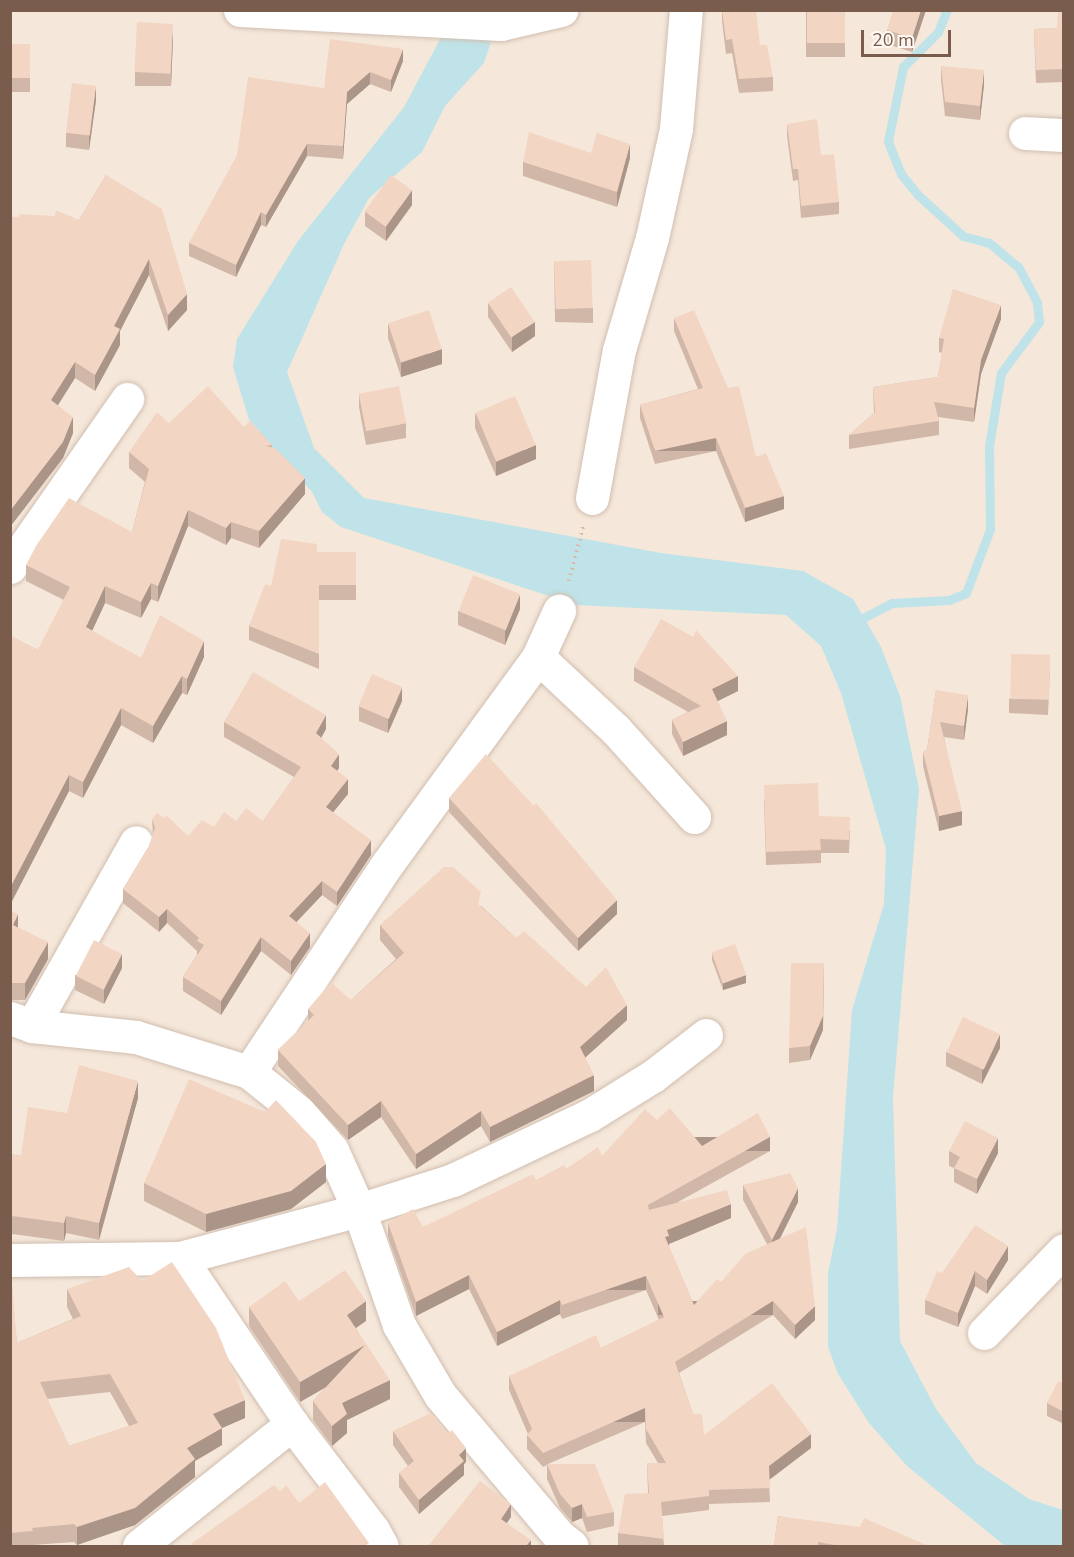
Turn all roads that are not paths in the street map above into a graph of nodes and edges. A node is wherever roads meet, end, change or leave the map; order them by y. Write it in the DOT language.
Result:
graph roads {
  1 [pos="240,10"];
  2 [pos="561,10"];
  3 [pos="686,10"];
  4 [pos="1025,133"];
  5 [pos="1064,135"];
  6 [pos="127,399"];
  7 [pos="592,498"];
  8 [pos="10,567"];
  9 [pos="563,599"];
  10 [pos="538,657"];
  11 [pos="694,817"];
  12 [pos="136,842"];
  13 [pos="21,1022"];
  14 [pos="706,1035"];
  15 [pos="249,1072"];
  16 [pos="359,1210"];
  17 [pos="1064,1250"];
  18 [pos="180,1258"];
  19 [pos="10,1260"];
  20 [pos="984,1333"];
  21 [pos="292,1424"];
  22 [pos="139,1546"];
  23 [pos="382,1546"];
  24 [pos="573,1546"];
  1 -- 2 [label="street"];
  3 -- 7 [label="street"];
  4 -- 5 [label="street"];
  6 -- 8 [label="street"];
  9 -- 10 [label="street"];
  10 -- 11 [label="street"];
  10 -- 15 [label="street"];
  12 -- 13 [label="street"];
  13 -- 15 [label="street"];
  14 -- 16 [label="street"];
  15 -- 16 [label="street"];
  16 -- 18 [label="street"];
  16 -- 24 [label="street"];
  17 -- 20 [label="street"];
  18 -- 19 [label="street"];
  18 -- 21 [label="street"];
  21 -- 22 [label="street"];
  21 -- 23 [label="street"];
}
